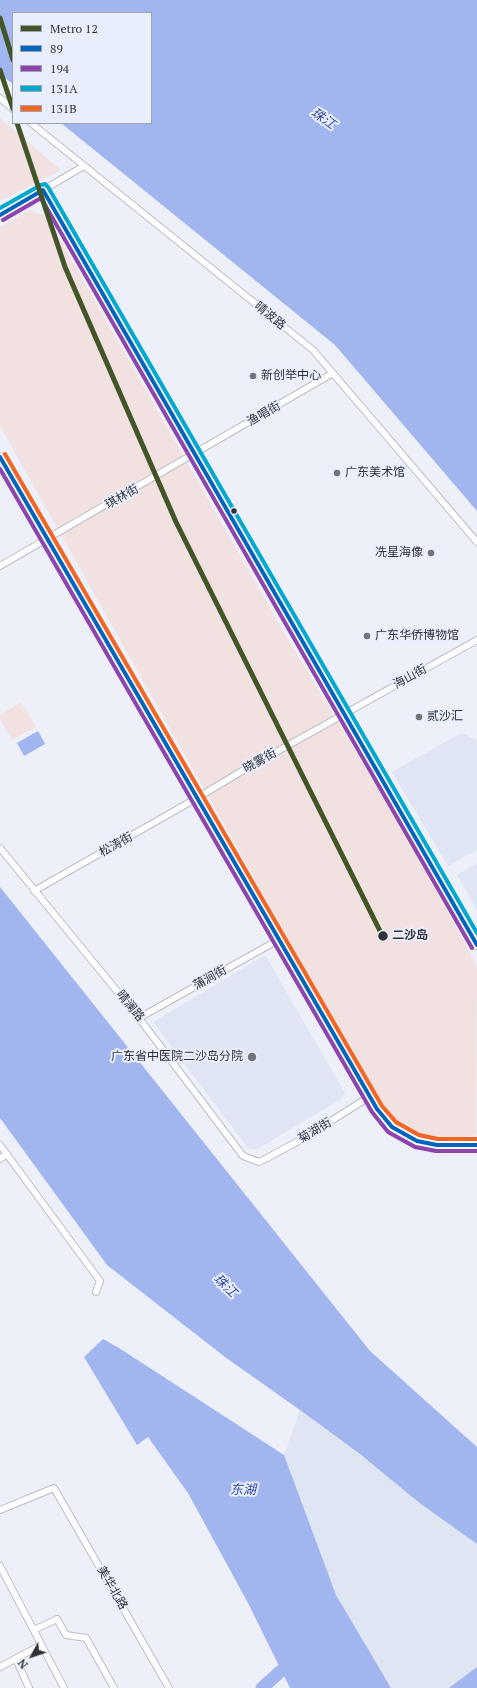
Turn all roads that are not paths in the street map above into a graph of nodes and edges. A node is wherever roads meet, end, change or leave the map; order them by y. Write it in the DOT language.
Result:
graph roads {
  1 [pos="0,98"];
  2 [pos="12,108"];
  3 [pos="32,124"];
  4 [pos="84,166"];
  5 [pos="43,190"];
  6 [pos="0,215"];
  7 [pos="333,373"];
  8 [pos="195,454"];
  9 [pos="0,456"];
  10 [pos="48,539"];
  11 [pos="477,542"];
  12 [pos="0,566"];
  13 [pos="477,640"];
  14 [pos="344,714"];
  15 [pos="197,798"];
  16 [pos="0,848"];
  17 [pos="34,890"];
  18 [pos="280,939"];
  19 [pos="477,946"];
  20 [pos="139,1018"];
  21 [pos="369,1097"];
  22 [pos="0,1145"];
  23 [pos="477,1145"];
  24 [pos="7,1154"];
  25 [pos="0,1159"];
  26 [pos="259,1162"];
  27 [pos="96,1292"];
  28 [pos="0,1510"];
  29 [pos="0,1566"];
  30 [pos="34,1630"];
  31 [pos="41,1645"];
  32 [pos="16,1659"];
  33 [pos="0,1667"];
  34 [pos="29,1688"];
  35 [pos="64,1688"];
  36 [pos="114,1688"];
  37 [pos="169,1688"];
  1 -- 2 [label="street"];
  3 -- 4 [label="street, 晴波路"];
  4 -- 5 [label="street"];
  4 -- 7 [label="street, 晴波路"];
  5 -- 6 [label="main road"];
  5 -- 8 [label="main road"];
  7 -- 8 [label="street, 渔唱街"];
  7 -- 11 [label="street, 晴波路"];
  8 -- 10 [label="street, 琪林街"];
  8 -- 14 [label="main road"];
  9 -- 10 [label="main road"];
  10 -- 12 [label="street, 琪林街"];
  10 -- 15 [label="main road"];
  13 -- 14 [label="street, 海山街"];
  14 -- 15 [label="street, 晓雾街"];
  14 -- 19 [label="main road"];
  15 -- 17 [label="street, 松涛街"];
  15 -- 18 [label="main road"];
  16 -- 17 [label="street, 晴澜路"];
  17 -- 20 [label="street, 晴澜路"];
  18 -- 20 [label="street, 蒲涧街"];
  18 -- 21 [label="main road"];
  20 -- 26 [label="street, 晴澜路"];
  21 -- 23 [label="main road"];
  21 -- 26 [label="street, 菊湖街"];
  22 -- 24 [label="street"];
  24 -- 25 [label="street"];
  24 -- 27 [label="street"];
  28 -- 37 [label="street, 美华北路"];
  29 -- 30 [label="street"];
  30 -- 31 [label="street"];
  30 -- 36 [label="street"];
  31 -- 32 [label="street"];
  31 -- 35 [label="street"];
  32 -- 33 [label="street"];
  32 -- 34 [label="street"];
}
